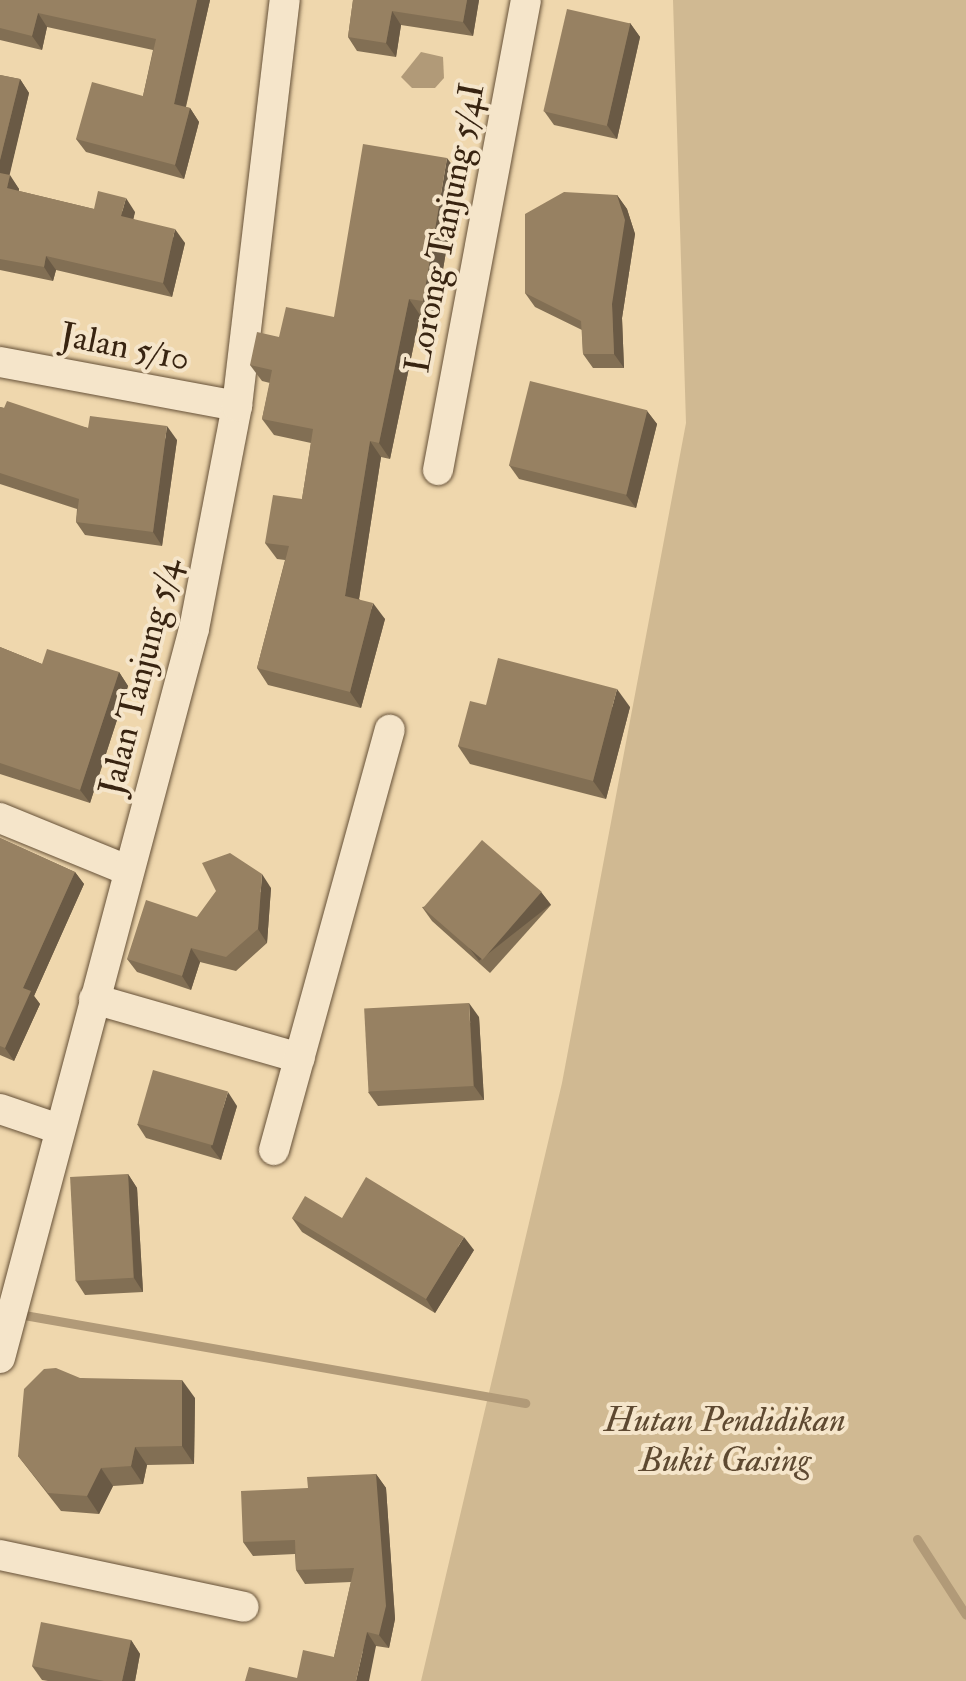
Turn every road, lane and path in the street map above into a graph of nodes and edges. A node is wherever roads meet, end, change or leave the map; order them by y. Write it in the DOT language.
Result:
graph roads {
  1 [pos="285,0"];
  2 [pos="526,0"];
  3 [pos="0,362"];
  4 [pos="237,406"];
  5 [pos="438,470"];
  6 [pos="390,730"];
  7 [pos="0,818"];
  8 [pos="129,871"];
  9 [pos="94,999"];
  10 [pos="300,1058"];
  11 [pos="0,1109"];
  12 [pos="59,1128"];
  13 [pos="274,1150"];
  14 [pos="0,1358"];
  15 [pos="0,1555"];
  16 [pos="244,1608"];
  1 -- 4 [label="street, Jalan Tanjung 5/4"];
  2 -- 5 [label="street, Lorong Tanjung 5/4I"];
  3 -- 4 [label="street, Jalan 5/10"];
  4 -- 8 [label="street, Jalan Tanjung 5/4"];
  6 -- 10 [label="street"];
  7 -- 8 [label="street"];
  8 -- 9 [label="street, Jalan Tanjung 5/4"];
  9 -- 10 [label="street"];
  9 -- 12 [label="street, Jalan Tanjung 5/4"];
  10 -- 13 [label="street"];
  11 -- 12 [label="street"];
  12 -- 14 [label="street, Jalan Tanjung 5/4"];
  15 -- 16 [label="street"];
}
